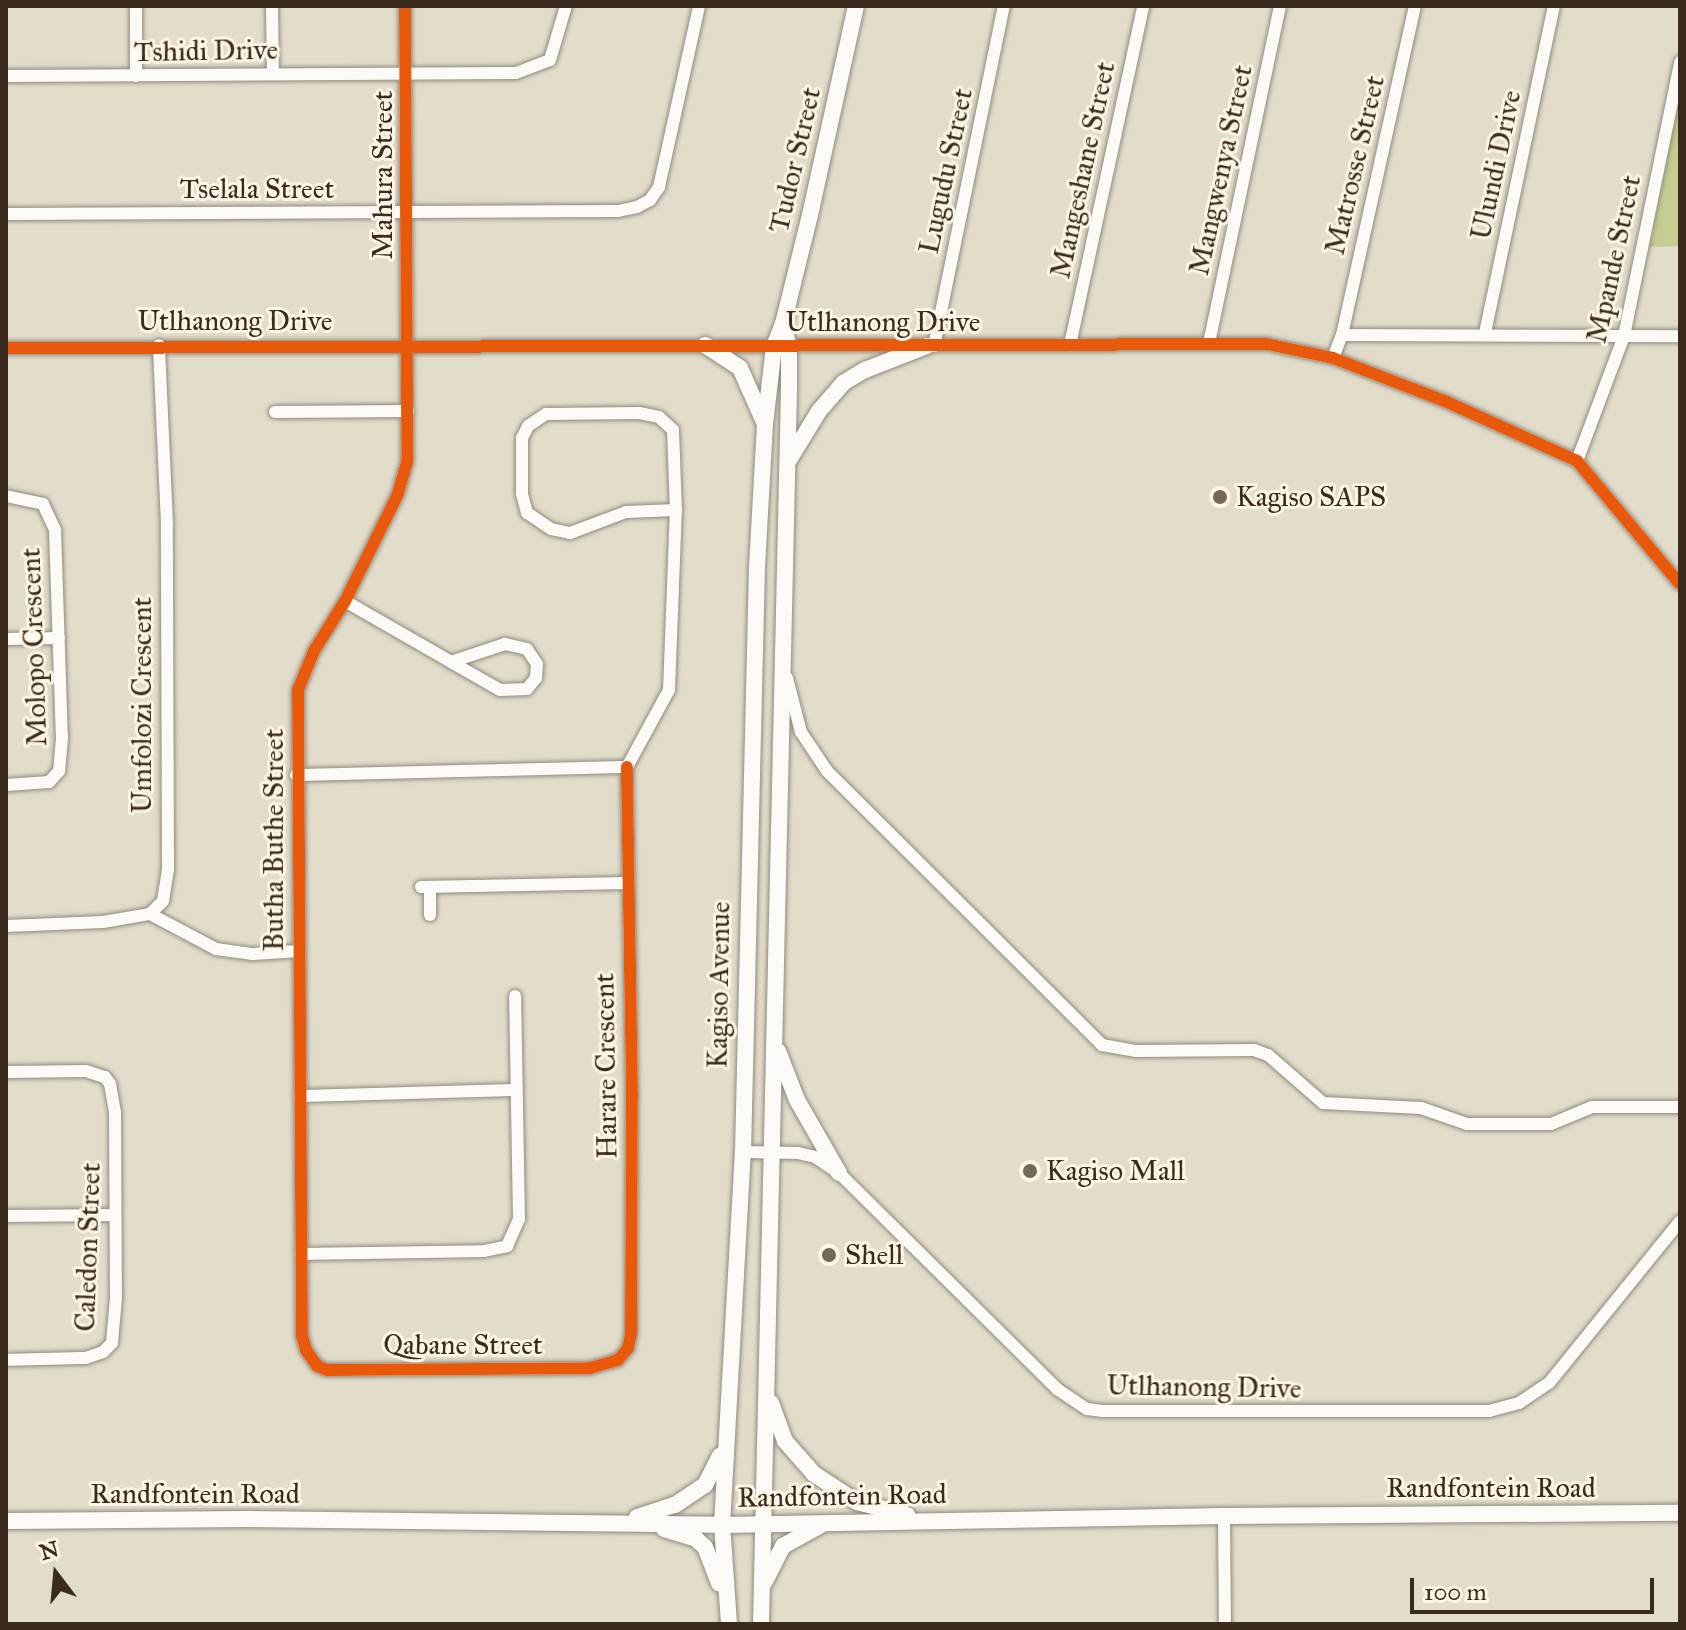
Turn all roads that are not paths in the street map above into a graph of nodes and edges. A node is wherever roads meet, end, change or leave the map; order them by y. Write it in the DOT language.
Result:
graph roads {
  1 [pos="136,6"];
  2 [pos="272,6"];
  3 [pos="405,6"];
  4 [pos="566,6"];
  5 [pos="699,6"];
  6 [pos="856,6"];
  7 [pos="1004,6"];
  8 [pos="1143,6"];
  9 [pos="1280,6"];
  10 [pos="1415,6"];
  11 [pos="1554,6"];
  12 [pos="1680,62"];
  13 [pos="273,74"];
  14 [pos="407,74"];
  15 [pos="6,76"];
  16 [pos="136,76"];
  17 [pos="1678,88"];
  18 [pos="405,212"];
  19 [pos="6,214"];
  20 [pos="1485,333"];
  21 [pos="1342,335"];
  22 [pos="1624,336"];
  23 [pos="1680,336"];
  24 [pos="1209,343"];
  25 [pos="408,344"];
  26 [pos="159,345"];
  27 [pos="705,345"];
  28 [pos="1070,345"];
  29 [pos="930,346"];
  30 [pos="781,347"];
  31 [pos="6,348"];
  32 [pos="1333,358"];
  33 [pos="408,411"];
  34 [pos="275,412"];
  35 [pos="765,424"];
  36 [pos="1577,461"];
  37 [pos="787,463"];
  38 [pos="6,496"];
  39 [pos="676,510"];
  40 [pos="1680,584"];
  41 [pos="345,601"];
  42 [pos="59,638"];
  43 [pos="6,639"];
  44 [pos="782,658"];
  45 [pos="451,662"];
  46 [pos="627,767"];
  47 [pos="296,775"];
  48 [pos="6,785"];
  49 [pos="627,883"];
  50 [pos="150,914"];
  51 [pos="430,915"];
  52 [pos="6,926"];
  53 [pos="299,951"];
  54 [pos="515,996"];
  55 [pos="774,1038"];
  56 [pos="6,1072"];
  57 [pos="516,1090"];
  58 [pos="300,1096"];
  59 [pos="1680,1107"];
  60 [pos="772,1151"];
  61 [pos="743,1152"];
  62 [pos="839,1173"];
  63 [pos="114,1215"];
  64 [pos="6,1216"];
  65 [pos="1680,1221"];
  66 [pos="301,1254"];
  67 [pos="310,1359"];
  68 [pos="6,1360"];
  69 [pos="618,1360"];
  70 [pos="766,1378"];
  71 [pos="727,1431"];
  72 [pos="1680,1513"];
  73 [pos="1224,1516"];
  74 [pos="925,1520"];
  75 [pos="6,1521"];
  76 [pos="630,1521"];
  77 [pos="826,1522"];
  78 [pos="762,1523"];
  79 [pos="722,1525"];
  80 [pos="760,1592"];
  81 [pos="728,1620"];
  82 [pos="761,1624"];
  83 [pos="1225,1624"];
  1 -- 16 [label="street"];
  2 -- 13 [label="street"];
  3 -- 14 [label="street, Mahura Street"];
  4 -- 14 [label="street, Tshidi Drive"];
  5 -- 18 [label="street, Tselala Street"];
  6 -- 30 [label="street, Tudor Street"];
  7 -- 29 [label="street, Lugudu Street"];
  8 -- 28 [label="street, Mangeshane Street"];
  9 -- 24 [label="street, Mangwenya Street"];
  10 -- 21 [label="street, Matrosse Street"];
  11 -- 20 [label="street, Ulundi Drive"];
  12 -- 17 [label="street, Mpande Street"];
  13 -- 14 [label="street, Tshidi Drive"];
  13 -- 16 [label="street, Tshidi Drive"];
  14 -- 18 [label="street, Mahura Street"];
  15 -- 16 [label="street, Tshidi Drive"];
  17 -- 22 [label="street, Mpande Street"];
  18 -- 19 [label="street, Tselala Street"];
  18 -- 25 [label="street, Mahura Street"];
  20 -- 21 [label="street"];
  20 -- 22 [label="street"];
  21 -- 32 [label="street"];
  22 -- 23 [label="street"];
  22 -- 36 [label="street, Mpande Street"];
  24 -- 28 [label="street, Utlhanong Drive"];
  24 -- 32 [label="street, Utlhanong Drive"];
  25 -- 26 [label="street, Utlhanong Drive"];
  25 -- 27 [label="street, Utlhanong Drive"];
  25 -- 33 [label="street, Butha Buthe Street"];
  26 -- 31 [label="street, Utlhanong Drive"];
  26 -- 50 [label="street, Umfolozi Crescent"];
  27 -- 30 [label="street, Utlhanong Drive"];
  27 -- 35 [label="street"];
  28 -- 29 [label="street, Utlhanong Drive"];
  29 -- 30 [label="street, Utlhanong Drive"];
  29 -- 37 [label="street"];
  30 -- 35 [label="street, Kagiso Avenue"];
  30 -- 37 [label="street, Kagiso Avenue"];
  32 -- 36 [label="street, Utlhanong Drive"];
  33 -- 34 [label="street"];
  33 -- 41 [label="street, Butha Buthe Street"];
  35 -- 61 [label="street, Kagiso Avenue"];
  36 -- 40 [label="street, Utlhanong Drive"];
  37 -- 44 [label="street, Kagiso Avenue"];
  38 -- 42 [label="street, Molopo Crescent"];
  39 -- 39 [label="street"];
  39 -- 46 [label="street"];
  41 -- 45 [label="street"];
  41 -- 47 [label="street, Butha Buthe Street"];
  42 -- 43 [label="street"];
  42 -- 48 [label="street, Molopo Crescent"];
  44 -- 55 [label="street, Kagiso Avenue"];
  44 -- 59 [label="street"];
  45 -- 45 [label="street"];
  46 -- 47 [label="street"];
  46 -- 49 [label="street, Harare Crescent"];
  47 -- 53 [label="street, Butha Buthe Street"];
  49 -- 51 [label="street"];
  49 -- 69 [label="street, Harare Crescent"];
  50 -- 52 [label="street"];
  50 -- 53 [label="street"];
  53 -- 58 [label="street, Butha Buthe Street"];
  54 -- 57 [label="street"];
  55 -- 60 [label="street, Kagiso Avenue"];
  55 -- 62 [label="street"];
  56 -- 63 [label="street, Caledon Street"];
  57 -- 58 [label="street"];
  57 -- 66 [label="street"];
  58 -- 66 [label="street, Butha Buthe Street"];
  60 -- 61 [label="street, Utlhanong Drive"];
  60 -- 62 [label="street, Utlhanong Drive"];
  60 -- 70 [label="street, Kagiso Avenue"];
  61 -- 71 [label="street, Kagiso Avenue"];
  62 -- 65 [label="street, Utlhanong Drive"];
  63 -- 64 [label="street"];
  63 -- 68 [label="street, Caledon Street"];
  66 -- 67 [label="street, Butha Buthe Street"];
  67 -- 69 [label="street, Qabane Street"];
  70 -- 74 [label="street"];
  70 -- 78 [label="street, Kagiso Avenue"];
  71 -- 76 [label="street"];
  71 -- 79 [label="street, Kagiso Avenue"];
  72 -- 73 [label="street, Randfontein Road"];
  73 -- 74 [label="street, Randfontein Road"];
  73 -- 83 [label="street"];
  74 -- 77 [label="street, Randfontein Road"];
  75 -- 76 [label="street, Randfontein Road"];
  76 -- 79 [label="street, Randfontein Road"];
  76 -- 81 [label="street"];
  77 -- 78 [label="street, Randfontein Road"];
  77 -- 80 [label="street"];
  78 -- 79 [label="street, Randfontein Road"];
  78 -- 80 [label="street, Kagiso Avenue"];
  79 -- 81 [label="street, Kagiso Avenue"];
  80 -- 82 [label="street, Kagiso Avenue"];
}
